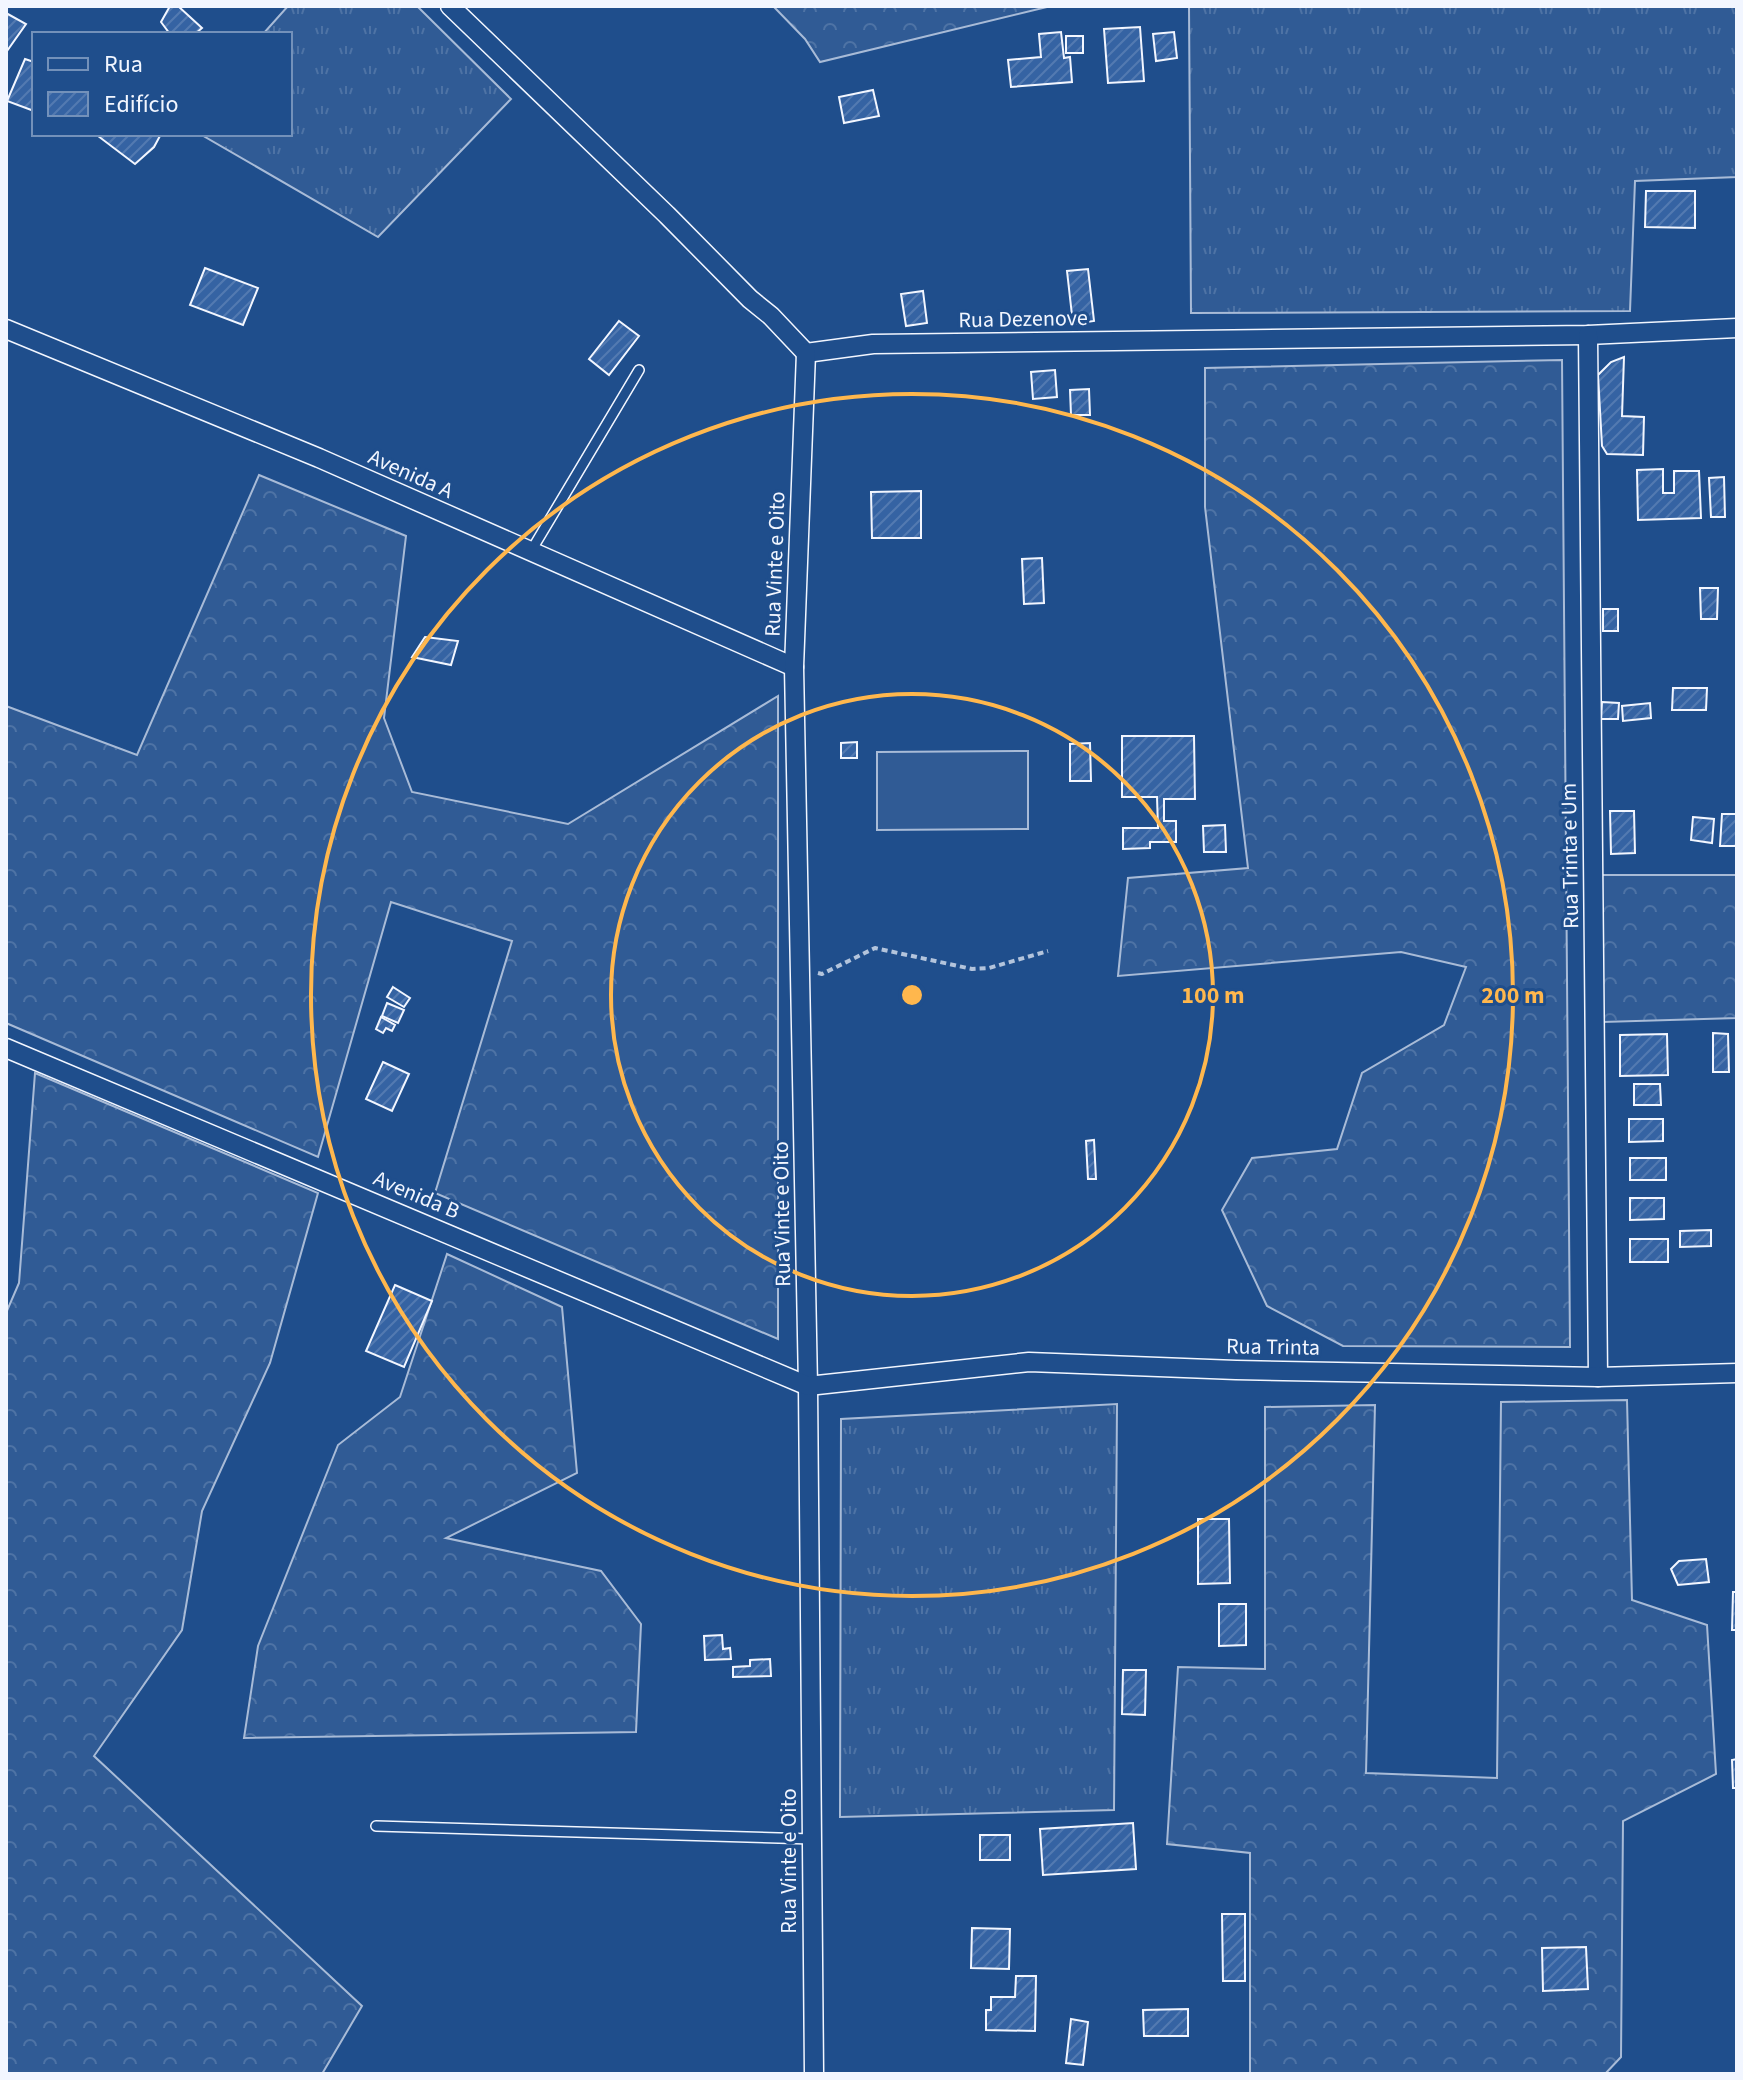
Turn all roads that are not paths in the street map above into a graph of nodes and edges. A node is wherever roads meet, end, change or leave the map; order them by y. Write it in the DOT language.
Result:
graph roads {
  1 [pos="450,6"];
  2 [pos="1737,328"];
  3 [pos="6,329"];
  4 [pos="1588,335"];
  5 [pos="806,353"];
  6 [pos="639,370"];
  7 [pos="531,551"];
  8 [pos="794,667"];
  9 [pos="6,1048"];
  10 [pos="1737,1373"];
  11 [pos="1598,1377"];
  12 [pos="808,1386"];
  13 [pos="376,1826"];
  14 [pos="812,1839"];
  15 [pos="814,2074"];
  1 -- 5 [label="street"];
  2 -- 4 [label="street, Rua Dezenove"];
  3 -- 7 [label="street, Avenida A"];
  4 -- 5 [label="street, Rua Dezenove"];
  4 -- 11 [label="street, Rua Trinta e Um"];
  5 -- 8 [label="street, Rua Vinte e Oito"];
  6 -- 7 [label="lane"];
  7 -- 8 [label="street, Avenida A"];
  8 -- 12 [label="street, Rua Vinte e Oito"];
  9 -- 12 [label="street, Avenida B"];
  10 -- 11 [label="street, Rua Trinta"];
  11 -- 12 [label="street, Rua Trinta"];
  12 -- 14 [label="street, Rua Vinte e Oito"];
  13 -- 14 [label="lane"];
  14 -- 15 [label="street, Rua Vinte e Oito"];
}
